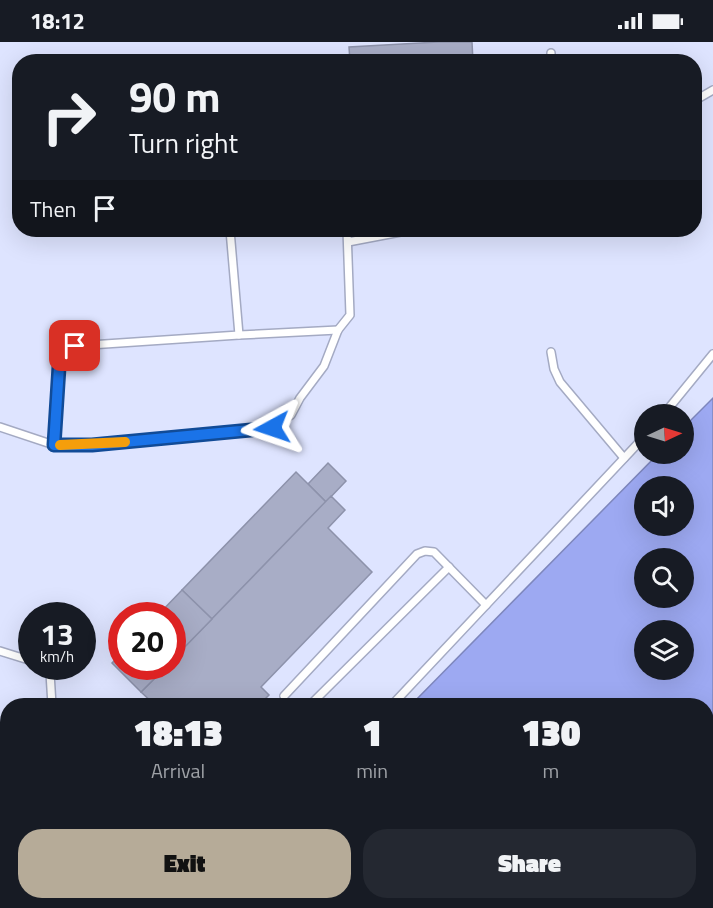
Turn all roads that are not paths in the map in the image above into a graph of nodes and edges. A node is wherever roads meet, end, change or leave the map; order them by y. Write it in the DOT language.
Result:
graph roads {
  1 [pos="231,237"];
  2 [pos="348,237"];
  3 [pos="374,237"];
  4 [pos="348,242"];
  5 [pos="338,330"];
  6 [pos="239,335"];
  7 [pos="551,352"];
  8 [pos="713,354"];
  9 [pos="672,404"];
  10 [pos="0,427"];
  11 [pos="54,445"];
  12 [pos="634,448"];
  13 [pos="624,458"];
  14 [pos="449,567"];
  15 [pos="486,605"];
  16 [pos="0,651"];
  17 [pos="18,657"];
  18 [pos="50,680"];
  19 [pos="284,696"];
  20 [pos="52,698"];
  21 [pos="317,698"];
  22 [pos="399,698"];
  1 -- 6 [label="lane"];
  2 -- 4 [label="lane"];
  3 -- 4 [label="lane"];
  4 -- 5 [label="lane"];
  5 -- 6 [label="lane"];
  5 -- 11 [label="lane"];
  6 -- 11 [label="lane"];
  7 -- 13 [label="lane"];
  8 -- 9 [label="lane"];
  10 -- 11 [label="lane"];
  12 -- 13 [label="lane"];
  13 -- 15 [label="lane"];
  14 -- 15 [label="lane"];
  14 -- 19 [label="lane"];
  14 -- 21 [label="lane"];
  15 -- 22 [label="lane"];
  16 -- 17 [label="lane"];
  18 -- 20 [label="lane"];
}
